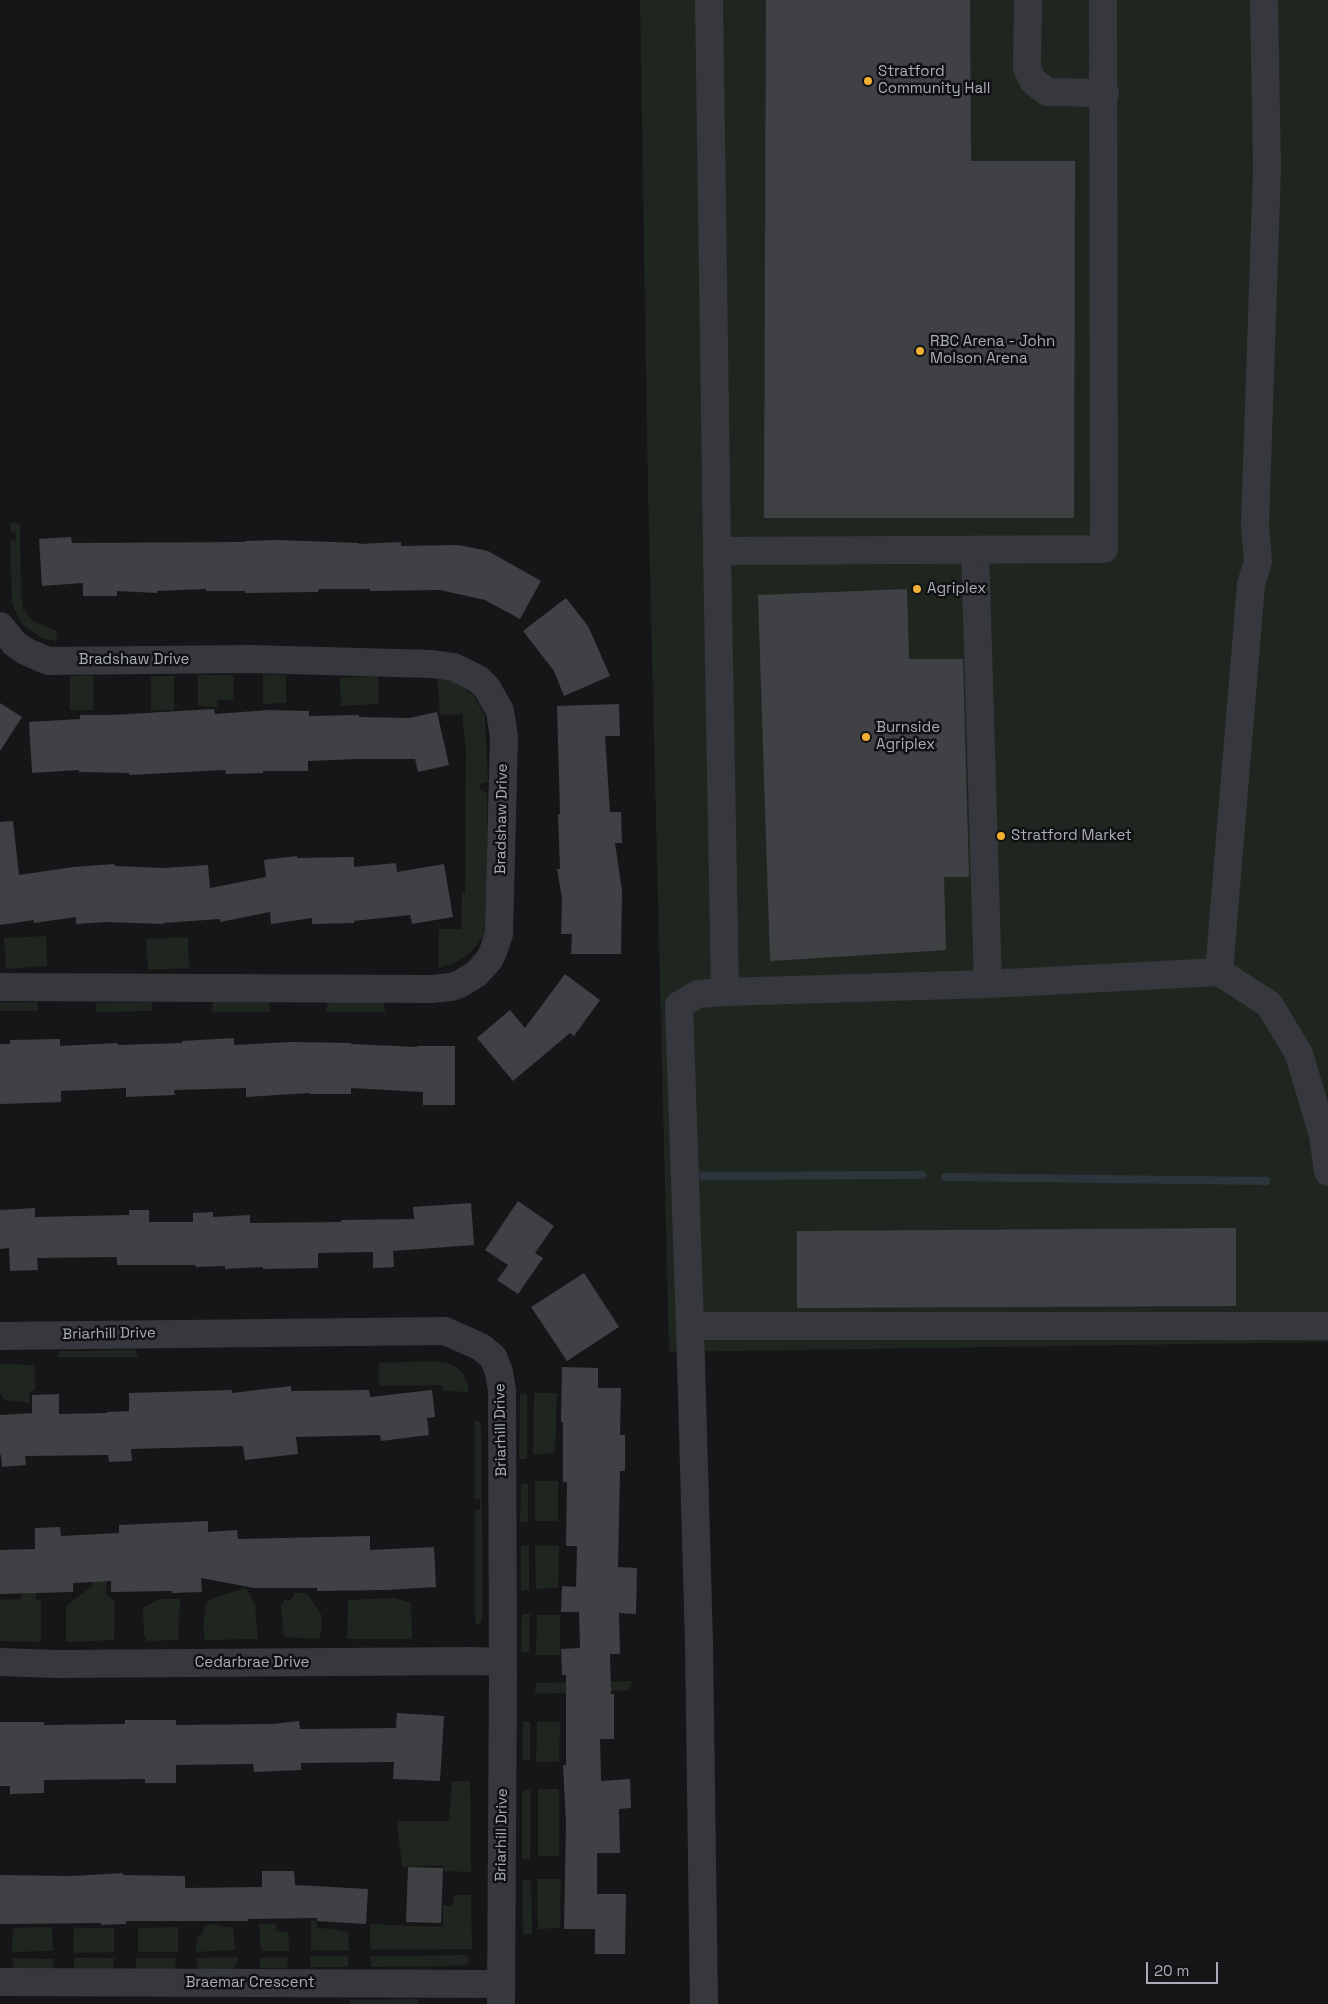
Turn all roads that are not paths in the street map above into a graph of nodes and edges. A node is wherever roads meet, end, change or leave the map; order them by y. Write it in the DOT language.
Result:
graph roads {
  1 [pos="709,0"];
  2 [pos="1028,0"];
  3 [pos="1103,0"];
  4 [pos="1264,0"];
  5 [pos="1104,93"];
  6 [pos="976,550"];
  7 [pos="717,551"];
  8 [pos="0,626"];
  9 [pos="1219,972"];
  10 [pos="988,984"];
  11 [pos="0,987"];
  12 [pos="725,992"];
  13 [pos="1328,1172"];
  14 [pos="690,1326"];
  15 [pos="1328,1326"];
  16 [pos="0,1336"];
  17 [pos="0,1662"];
  18 [pos="503,1662"];
  19 [pos="0,1982"];
  20 [pos="501,1994"];
  21 [pos="704,2004"];
  1 -- 7 [label="street"];
  2 -- 5 [label="street"];
  3 -- 5 [label="street"];
  4 -- 9 [label="street"];
  5 -- 6 [label="street"];
  6 -- 7 [label="street"];
  6 -- 10 [label="street"];
  7 -- 12 [label="street"];
  8 -- 11 [label="street, Bradshaw Drive"];
  9 -- 10 [label="street"];
  9 -- 13 [label="street"];
  10 -- 12 [label="street"];
  12 -- 14 [label="street"];
  14 -- 15 [label="street"];
  14 -- 21 [label="street"];
  16 -- 18 [label="street, Briarhill Drive"];
  17 -- 18 [label="street, Cedarbrae Drive"];
  18 -- 20 [label="street, Briarhill Drive"];
  19 -- 20 [label="street, Braemar Crescent"];
}
